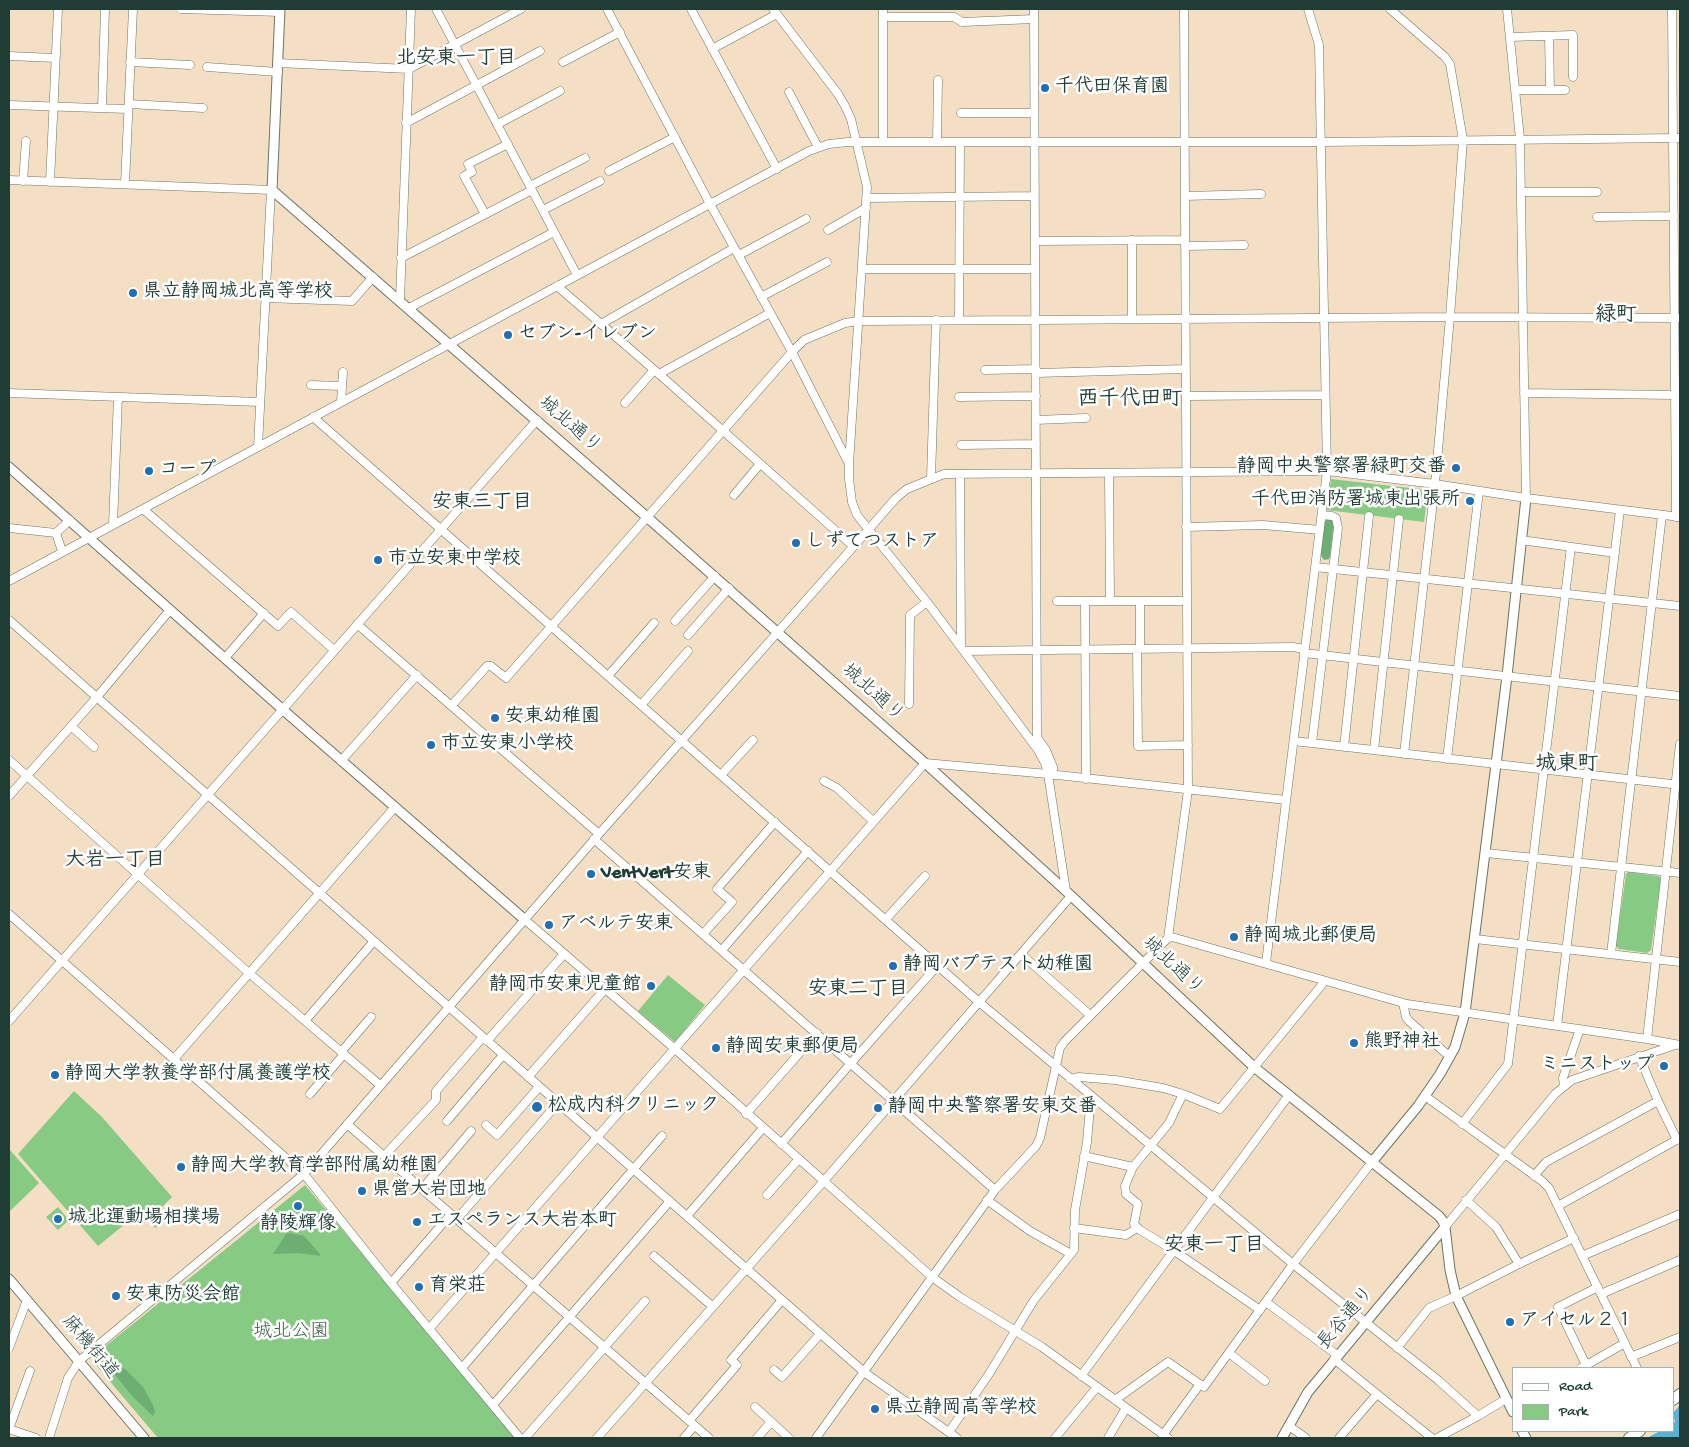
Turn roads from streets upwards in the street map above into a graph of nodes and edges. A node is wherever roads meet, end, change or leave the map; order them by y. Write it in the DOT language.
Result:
graph roads {
  1 [pos="58,9"];
  2 [pos="105,9"];
  3 [pos="133,9"];
  4 [pos="181,9"];
  5 [pos="188,9"];
  6 [pos="411,9"];
  7 [pos="436,9"];
  8 [pos="521,9"];
  9 [pos="607,9"];
  10 [pos="691,9"];
  11 [pos="1034,9"];
  12 [pos="1184,9"];
  13 [pos="1308,9"];
  14 [pos="1390,9"];
  15 [pos="1507,9"];
  16 [pos="1672,9"];
  17 [pos="280,10"];
  18 [pos="775,11"];
  19 [pos="883,13"];
  20 [pos="1034,19"];
  21 [pos="620,32"];
  22 [pos="1549,36"];
  23 [pos="1510,37"];
  24 [pos="456,44"];
  25 [pos="712,49"];
  26 [pos="540,52"];
  27 [pos="9,56"];
  28 [pos="55,58"];
  29 [pos="1676,59"];
  30 [pos="130,62"];
  31 [pos="563,62"];
  32 [pos="190,65"];
  33 [pos="206,67"];
  34 [pos="278,68"];
  35 [pos="409,69"];
  36 [pos="1573,77"];
  37 [pos="938,80"];
  38 [pos="478,86"];
  39 [pos="1515,90"];
  40 [pos="1550,90"];
  41 [pos="1565,90"];
  42 [pos="560,91"];
  43 [pos="789,92"];
  44 [pos="9,105"];
  45 [pos="52,106"];
  46 [pos="128,107"];
  47 [pos="102,108"];
  48 [pos="203,108"];
  49 [pos="961,113"];
  50 [pos="1034,113"];
  51 [pos="406,123"];
  52 [pos="498,124"];
  53 [pos="675,137"];
  54 [pos="1677,138"];
  55 [pos="1520,139"];
  56 [pos="1464,140"];
  57 [pos="26,141"];
  58 [pos="857,142"];
  59 [pos="883,142"];
  60 [pos="937,142"];
  61 [pos="960,142"];
  62 [pos="1184,142"];
  63 [pos="1321,142"];
  64 [pos="1035,143"];
  65 [pos="508,144"];
  66 [pos="818,148"];
  67 [pos="585,158"];
  68 [pos="777,169"];
  69 [pos="609,171"];
  70 [pos="9,180"];
  71 [pos="23,181"];
  72 [pos="600,181"];
  73 [pos="50,182"];
  74 [pos="125,184"];
  75 [pos="531,188"];
  76 [pos="271,190"];
  77 [pos="1521,192"];
  78 [pos="1597,192"];
  79 [pos="1261,194"];
  80 [pos="1034,196"];
  81 [pos="1185,196"];
  82 [pos="960,197"];
  83 [pos="867,198"];
  84 [pos="710,204"];
  85 [pos="866,208"];
  86 [pos="542,210"];
  87 [pos="485,214"];
  88 [pos="1674,216"];
  89 [pos="1597,218"];
  90 [pos="806,219"];
  91 [pos="828,230"];
  92 [pos="554,232"];
  93 [pos="1132,240"];
  94 [pos="1035,241"];
  95 [pos="1185,243"];
  96 [pos="1244,245"];
  97 [pos="736,252"];
  98 [pos="401,258"];
  99 [pos="826,262"];
  100 [pos="1036,268"];
  101 [pos="863,269"];
  102 [pos="960,269"];
  103 [pos="577,275"];
  104 [pos="373,277"];
  105 [pos="557,286"];
  106 [pos="761,297"];
  107 [pos="265,298"];
  108 [pos="400,300"];
  109 [pos="409,308"];
  110 [pos="770,313"];
  111 [pos="1450,317"];
  112 [pos="1324,318"];
  113 [pos="1522,318"];
  114 [pos="1678,318"];
  115 [pos="1132,319"];
  116 [pos="1186,319"];
  117 [pos="936,320"];
  118 [pos="959,320"];
  119 [pos="1036,320"];
  120 [pos="860,321"];
  121 [pos="600,324"];
  122 [pos="450,343"];
  123 [pos="792,352"];
  124 [pos="1186,369"];
  125 [pos="985,370"];
  126 [pos="1036,371"];
  127 [pos="343,372"];
  128 [pos="656,372"];
  129 [pos="311,385"];
  130 [pos="342,386"];
  131 [pos="9,392"];
  132 [pos="1524,393"];
  133 [pos="1325,395"];
  134 [pos="1675,395"];
  135 [pos="118,396"];
  136 [pos="1036,396"];
  137 [pos="1186,396"];
  138 [pos="959,397"];
  139 [pos="260,402"];
  140 [pos="341,402"];
  141 [pos="625,402"];
  142 [pos="313,417"];
  143 [pos="1086,418"];
  144 [pos="537,420"];
  145 [pos="1036,420"];
  146 [pos="723,432"];
  147 [pos="961,444"];
  148 [pos="1036,444"];
  149 [pos="258,447"];
  150 [pos="760,464"];
  151 [pos="849,464"];
  152 [pos="9,467"];
  153 [pos="1327,471"];
  154 [pos="1187,472"];
  155 [pos="960,474"];
  156 [pos="1036,474"];
  157 [pos="1110,474"];
  158 [pos="931,478"];
  159 [pos="1435,484"];
  160 [pos="1479,491"];
  161 [pos="734,495"];
  162 [pos="1526,498"];
  163 [pos="143,509"];
  164 [pos="1620,510"];
  165 [pos="1322,515"];
  166 [pos="1662,515"];
  167 [pos="1368,516"];
  168 [pos="1678,517"];
  169 [pos="648,518"];
  170 [pos="1399,519"];
  171 [pos="70,520"];
  172 [pos="113,525"];
  173 [pos="1186,527"];
  174 [pos="9,528"];
  175 [pos="440,529"];
  176 [pos="869,529"];
  177 [pos="1320,530"];
  178 [pos="56,533"];
  179 [pos="89,537"];
  180 [pos="1521,540"];
  181 [pos="854,546"];
  182 [pos="1570,547"];
  183 [pos="62,551"];
  184 [pos="1615,552"];
  185 [pos="1315,566"];
  186 [pos="1333,568"];
  187 [pos="1362,572"];
  188 [pos="1393,575"];
  189 [pos="715,576"];
  190 [pos="1425,578"];
  191 [pos="9,581"];
  192 [pos="1469,583"];
  193 [pos="729,588"];
  194 [pos="1516,588"];
  195 [pos="1565,594"];
  196 [pos="1609,598"];
  197 [pos="1057,601"];
  198 [pos="1085,601"];
  199 [pos="1110,601"];
  200 [pos="1140,601"];
  201 [pos="1187,601"];
  202 [pos="927,602"];
  203 [pos="1652,603"];
  204 [pos="1680,606"];
  205 [pos="170,610"];
  206 [pos="264,613"];
  207 [pos="9,620"];
  208 [pos="675,621"];
  209 [pos="654,623"];
  210 [pos="357,624"];
  211 [pos="552,626"];
  212 [pos="778,632"];
  213 [pos="688,636"];
  214 [pos="962,649"];
  215 [pos="1138,649"];
  216 [pos="1188,649"];
  217 [pos="334,650"];
  218 [pos="1037,650"];
  219 [pos="1086,650"];
  220 [pos="688,651"];
  221 [pos="1304,651"];
  222 [pos="1322,656"];
  223 [pos="225,658"];
  224 [pos="1353,660"];
  225 [pos="1384,663"];
  226 [pos="1414,666"];
  227 [pos="1458,671"];
  228 [pos="417,675"];
  229 [pos="608,676"];
  230 [pos="1507,676"];
  231 [pos="1554,682"];
  232 [pos="1598,688"];
  233 [pos="1642,692"];
  234 [pos="1680,696"];
  235 [pos="97,697"];
  236 [pos="909,704"];
  237 [pos="452,705"];
  238 [pos="640,705"];
  239 [pos="282,709"];
  240 [pos="71,726"];
  241 [pos="753,740"];
  242 [pos="682,741"];
  243 [pos="1294,741"];
  244 [pos="1312,744"];
  245 [pos="1680,744"];
  246 [pos="1188,745"];
  247 [pos="94,747"];
  248 [pos="1344,747"];
  249 [pos="1374,750"];
  250 [pos="1404,754"];
  251 [pos="1447,759"];
  252 [pos="9,760"];
  253 [pos="341,760"];
  254 [pos="926,763"];
  255 [pos="1495,764"];
  256 [pos="1543,769"];
  257 [pos="1588,774"];
  258 [pos="721,775"];
  259 [pos="1050,775"];
  260 [pos="27,776"];
  261 [pos="1086,779"];
  262 [pos="1632,780"];
  263 [pos="824,781"];
  264 [pos="1678,785"];
  265 [pos="1188,790"];
  266 [pos="9,796"];
  267 [pos="208,796"];
  268 [pos="1286,800"];
  269 [pos="395,807"];
  270 [pos="874,821"];
  271 [pos="775,822"];
  272 [pos="597,836"];
  273 [pos="808,851"];
  274 [pos="1486,853"];
  275 [pos="1533,858"];
  276 [pos="1577,862"];
  277 [pos="1622,867"];
  278 [pos="830,871"];
  279 [pos="1666,871"];
  280 [pos="138,873"];
  281 [pos="1680,873"];
  282 [pos="925,876"];
  283 [pos="320,893"];
  284 [pos="1068,894"];
  285 [pos="9,914"];
  286 [pos="524,919"];
  287 [pos="886,919"];
  288 [pos="703,934"];
  289 [pos="1168,938"];
  290 [pos="1475,939"];
  291 [pos="374,941"];
  292 [pos="1522,944"];
  293 [pos="1567,949"];
  294 [pos="722,950"];
  295 [pos="564,954"];
  296 [pos="1021,954"];
  297 [pos="1611,954"];
  298 [pos="1656,959"];
  299 [pos="62,961"];
  300 [pos="1142,962"];
  301 [pos="1680,962"];
  302 [pos="1266,963"];
  303 [pos="938,965"];
  304 [pos="744,969"];
  305 [pos="249,973"];
  306 [pos="1325,981"];
  307 [pos="605,989"];
  308 [pos="979,1002"];
  309 [pos="1403,1003"];
  310 [pos="449,1008"];
  311 [pos="1465,1013"];
  312 [pos="1090,1015"];
  313 [pos="371,1018"];
  314 [pos="1514,1020"];
  315 [pos="9,1021"];
  316 [pos="305,1021"];
  317 [pos="1557,1026"];
  318 [pos="1580,1029"];
  319 [pos="817,1033"];
  320 [pos="485,1039"];
  321 [pos="1647,1039"];
  322 [pos="1678,1045"];
  323 [pos="675,1049"];
  324 [pos="343,1053"];
  325 [pos="503,1055"];
  326 [pos="1639,1056"];
  327 [pos="1450,1057"];
  328 [pos="174,1059"];
  329 [pos="851,1062"];
  330 [pos="1056,1067"];
  331 [pos="1254,1067"];
  332 [pos="528,1077"];
  333 [pos="1070,1079"];
  334 [pos="380,1085"];
  335 [pos="539,1086"];
  336 [pos="1564,1086"];
  337 [pos="310,1094"];
  338 [pos="1183,1094"];
  339 [pos="1289,1095"];
  340 [pos="1425,1096"];
  341 [pos="893,1100"];
  342 [pos="1095,1100"];
  343 [pos="1658,1101"];
  344 [pos="558,1103"];
  345 [pos="746,1114"];
  346 [pos="447,1121"];
  347 [pos="347,1124"];
  348 [pos="486,1124"];
  349 [pos="1462,1124"];
  350 [pos="763,1128"];
  351 [pos="471,1131"];
  352 [pos="662,1136"];
  353 [pos="598,1138"];
  354 [pos="1678,1139"];
  355 [pos="781,1144"];
  356 [pos="1150,1146"];
  357 [pos="1504,1154"];
  358 [pos="384,1156"];
  359 [pos="1084,1156"];
  360 [pos="798,1160"];
  361 [pos="1372,1162"];
  362 [pos="1133,1167"];
  363 [pos="634,1170"];
  364 [pos="304,1174"];
  365 [pos="1534,1176"];
  366 [pos="823,1182"];
  367 [pos="422,1189"];
  368 [pos="995,1190"];
  369 [pos="767,1195"];
  370 [pos="1213,1197"];
  371 [pos="987,1200"];
  372 [pos="1466,1200"];
  373 [pos="670,1201"];
  374 [pos="1558,1206"];
  375 [pos="1680,1214"];
  376 [pos="687,1216"];
  377 [pos="454,1217"];
  378 [pos="1445,1227"];
  379 [pos="1074,1228"];
  380 [pos="1136,1228"];
  381 [pos="1574,1238"];
  382 [pos="1173,1250"];
  383 [pos="496,1254"];
  384 [pos="1071,1254"];
  385 [pos="654,1256"];
  386 [pos="1582,1256"];
  387 [pos="1680,1260"];
  388 [pos="1293,1264"];
  389 [pos="1519,1264"];
  390 [pos="746,1268"];
  391 [pos="932,1277"];
  392 [pos="9,1279"];
  393 [pos="392,1283"];
  394 [pos="533,1286"];
  395 [pos="1599,1290"];
  396 [pos="1456,1296"];
  397 [pos="27,1300"];
  398 [pos="782,1300"];
  399 [pos="645,1301"];
  400 [pos="1266,1302"];
  401 [pos="712,1306"];
  402 [pos="1260,1310"];
  403 [pos="570,1317"];
  404 [pos="1364,1323"];
  405 [pos="429,1329"];
  406 [pos="1016,1330"];
  407 [pos="820,1334"];
  408 [pos="1680,1337"];
  409 [pos="1625,1343"];
  410 [pos="604,1347"];
  411 [pos="9,1348"];
  412 [pos="1397,1348"];
  413 [pos="1229,1353"];
  414 [pos="1336,1357"];
  415 [pos="1631,1357"];
  416 [pos="79,1361"];
  417 [pos="1583,1367"];
  418 [pos="1636,1367"];
  419 [pos="462,1368"];
  420 [pos="774,1370"];
  421 [pos="30,1371"];
  422 [pos="864,1372"];
  423 [pos="1082,1376"];
  424 [pos="1265,1381"];
  425 [pos="645,1382"];
  426 [pos="1200,1384"];
  427 [pos="1097,1387"];
  428 [pos="1377,1394"];
  429 [pos="1506,1399"];
  430 [pos="1116,1400"];
  431 [pos="493,1405"];
  432 [pos="755,1407"];
  433 [pos="1126,1408"];
  434 [pos="1512,1409"];
  435 [pos="1478,1416"];
  436 [pos="771,1422"];
  437 [pos="692,1423"];
  438 [pos="1289,1426"];
  439 [pos="9,1429"];
  440 [pos="949,1432"];
  441 [pos="1165,1436"];
  442 [pos="32,1438"];
  443 [pos="48,1438"];
  444 [pos="144,1438"];
  445 [pos="520,1438"];
  446 [pos="525,1438"];
  447 [pos="597,1438"];
  448 [pos="684,1438"];
  449 [pos="709,1438"];
  450 [pos="757,1438"];
  451 [pos="789,1438"];
  452 [pos="816,1438"];
  453 [pos="957,1438"];
  454 [pos="1055,1438"];
  455 [pos="1108,1438"];
  456 [pos="1282,1438"];
  457 [pos="1306,1438"];
  458 [pos="1338,1438"];
  459 [pos="1432,1438"];
  460 [pos="1437,1438"];
  1 -- 28 [label="street"];
  2 -- 47 [label="street"];
  3 -- 30 [label="street"];
  4 -- 5 [label="street"];
  5 -- 17 [label="street"];
  6 -- 35 [label="street"];
  7 -- 24 [label="street"];
  8 -- 24 [label="street"];
  9 -- 21 [label="street"];
  10 -- 25 [label="street"];
  11 -- 20 [label="street"];
  12 -- 62 [label="street"];
  13 -- 63 [label="street"];
  14 -- 56 [label="street"];
  15 -- 23 [label="street"];
  16 -- 29 [label="street"];
  17 -- 34 [label="street"];
  18 -- 25 [label="street"];
  18 -- 58 [label="street"];
  19 -- 20 [label="street"];
  19 -- 59 [label="street"];
  20 -- 50 [label="street"];
  21 -- 31 [label="street"];
  21 -- 53 [label="street"];
  22 -- 23 [label="street"];
  22 -- 36 [label="street"];
  22 -- 40 [label="street"];
  23 -- 39 [label="street"];
  24 -- 35 [label="street"];
  24 -- 38 [label="street"];
  25 -- 68 [label="street"];
  26 -- 38 [label="street"];
  27 -- 28 [label="street"];
  28 -- 45 [label="street"];
  29 -- 54 [label="street"];
  30 -- 32 [label="street"];
  30 -- 46 [label="street"];
  33 -- 34 [label="street"];
  34 -- 35 [label="street"];
  34 -- 76 [label="street"];
  35 -- 51 [label="street"];
  37 -- 60 [label="street"];
  38 -- 51 [label="street"];
  38 -- 52 [label="street"];
  39 -- 40 [label="street"];
  39 -- 55 [label="street"];
  40 -- 41 [label="street"];
  42 -- 52 [label="street"];
  43 -- 66 [label="street"];
  44 -- 45 [label="street"];
  45 -- 47 [label="street"];
  45 -- 73 [label="street"];
  46 -- 47 [label="street"];
  46 -- 48 [label="street"];
  46 -- 74 [label="street"];
  49 -- 50 [label="street"];
  50 -- 64 [label="street"];
  51 -- 98 [label="street"];
  52 -- 65 [label="street"];
  53 -- 69 [label="street"];
  53 -- 84 [label="street"];
  54 -- 55 [label="street"];
  54 -- 88 [label="street"];
  55 -- 56 [label="street"];
  55 -- 77 [label="street"];
  56 -- 63 [label="street"];
  56 -- 111 [label="street"];
  57 -- 71 [label="street"];
  58 -- 59 [label="street"];
  58 -- 66 [label="street"];
  58 -- 83 [label="street"];
  59 -- 60 [label="street"];
  60 -- 61 [label="street"];
  61 -- 64 [label="street"];
  61 -- 82 [label="street"];
  62 -- 63 [label="street"];
  62 -- 64 [label="street"];
  62 -- 81 [label="street"];
  63 -- 112 [label="street"];
  64 -- 80 [label="street"];
  65 -- 75 [label="street"];
  65 -- 87 [label="street"];
  66 -- 68 [label="street"];
  67 -- 75 [label="street"];
  68 -- 84 [label="street"];
  70 -- 71 [label="street"];
  71 -- 73 [label="street"];
  72 -- 86 [label="street"];
  73 -- 74 [label="street"];
  74 -- 76 [label="street"];
  75 -- 86 [label="street"];
  75 -- 87 [label="street"];
  76 -- 104 [label="street, 城北通り"];
  76 -- 107 [label="street"];
  77 -- 78 [label="street"];
  77 -- 113 [label="street"];
  79 -- 81 [label="street"];
  80 -- 82 [label="street"];
  80 -- 94 [label="street"];
  81 -- 95 [label="street"];
  82 -- 83 [label="street"];
  82 -- 102 [label="street"];
  83 -- 85 [label="street"];
  84 -- 97 [label="street"];
  84 -- 103 [label="street"];
  85 -- 91 [label="street"];
  85 -- 101 [label="street"];
  86 -- 92 [label="street"];
  87 -- 98 [label="street"];
  88 -- 89 [label="street"];
  88 -- 114 [label="street"];
  90 -- 97 [label="street"];
  92 -- 103 [label="street"];
  92 -- 109 [label="street"];
  93 -- 94 [label="street"];
  93 -- 95 [label="street"];
  93 -- 115 [label="street"];
  94 -- 100 [label="street"];
  95 -- 96 [label="street"];
  95 -- 116 [label="street"];
  97 -- 106 [label="street"];
  97 -- 121 [label="street"];
  98 -- 108 [label="street"];
  99 -- 106 [label="street"];
  100 -- 102 [label="street"];
  100 -- 119 [label="street"];
  101 -- 102 [label="street"];
  101 -- 120 [label="street"];
  102 -- 118 [label="street"];
  103 -- 105 [label="street"];
  104 -- 107 [label="street"];
  104 -- 108 [label="street, 城北通り"];
  105 -- 121 [label="street"];
  105 -- 122 [label="street"];
  106 -- 110 [label="street"];
  107 -- 139 [label="street"];
  108 -- 109 [label="street, 城北通り"];
  109 -- 122 [label="street, 城北通り"];
  110 -- 123 [label="street"];
  110 -- 128 [label="street"];
  111 -- 112 [label="street"];
  111 -- 113 [label="street"];
  111 -- 159 [label="street"];
  112 -- 116 [label="street"];
  112 -- 133 [label="street"];
  113 -- 114 [label="street"];
  113 -- 132 [label="street"];
  114 -- 134 [label="street"];
  115 -- 116 [label="street"];
  115 -- 119 [label="street"];
  116 -- 124 [label="street"];
  117 -- 118 [label="street"];
  117 -- 120 [label="street"];
  117 -- 158 [label="street"];
  118 -- 119 [label="street"];
  119 -- 126 [label="street"];
  120 -- 123 [label="street"];
  120 -- 151 [label="street"];
  121 -- 128 [label="street"];
  122 -- 140 [label="street"];
  122 -- 144 [label="street, 城北通り"];
  123 -- 146 [label="street"];
  123 -- 151 [label="street"];
  124 -- 126 [label="street"];
  124 -- 137 [label="street"];
  125 -- 126 [label="street"];
  126 -- 136 [label="street"];
  127 -- 130 [label="street"];
  128 -- 141 [label="street"];
  128 -- 146 [label="street"];
  129 -- 130 [label="street"];
  130 -- 140 [label="street"];
  131 -- 135 [label="street"];
  132 -- 134 [label="street"];
  132 -- 162 [label="street"];
  133 -- 137 [label="street"];
  133 -- 153 [label="street"];
  134 -- 168 [label="street"];
  135 -- 139 [label="street"];
  135 -- 172 [label="street"];
  136 -- 138 [label="street"];
  136 -- 145 [label="street"];
  137 -- 154 [label="street"];
  139 -- 149 [label="street"];
  140 -- 142 [label="street"];
  142 -- 149 [label="street"];
  142 -- 175 [label="street"];
  143 -- 145 [label="street"];
  144 -- 169 [label="street, 城北通り"];
  144 -- 175 [label="street"];
  145 -- 148 [label="street"];
  146 -- 150 [label="street"];
  146 -- 169 [label="street"];
  147 -- 148 [label="street"];
  148 -- 156 [label="street"];
  149 -- 163 [label="street"];
  150 -- 161 [label="street"];
  150 -- 181 [label="street"];
  151 -- 176 [label="street"];
  152 -- 171 [label="street"];
  153 -- 154 [label="street"];
  153 -- 159 [label="street"];
  153 -- 165 [label="street"];
  154 -- 157 [label="street"];
  154 -- 173 [label="street"];
  155 -- 156 [label="street"];
  155 -- 158 [label="street"];
  155 -- 214 [label="street"];
  156 -- 157 [label="street"];
  156 -- 218 [label="street"];
  157 -- 199 [label="street"];
  158 -- 176 [label="street"];
  159 -- 160 [label="street"];
  159 -- 190 [label="street"];
  160 -- 162 [label="street"];
  160 -- 192 [label="street"];
  162 -- 164 [label="street"];
  162 -- 180 [label="street"];
  163 -- 172 [label="street"];
  163 -- 206 [label="street"];
  164 -- 166 [label="street"];
  164 -- 184 [label="street"];
  165 -- 177 [label="street"];
  165 -- 186 [label="street"];
  166 -- 168 [label="street"];
  166 -- 203 [label="street"];
  167 -- 187 [label="street"];
  169 -- 189 [label="street, 城北通り"];
  169 -- 211 [label="street"];
  170 -- 188 [label="street"];
  171 -- 178 [label="street"];
  171 -- 179 [label="street"];
  172 -- 179 [label="street"];
  173 -- 177 [label="street"];
  173 -- 201 [label="street"];
  174 -- 178 [label="street"];
  175 -- 210 [label="street"];
  175 -- 211 [label="street"];
  176 -- 181 [label="street"];
  176 -- 202 [label="street"];
  177 -- 185 [label="street"];
  178 -- 183 [label="street"];
  179 -- 183 [label="street"];
  179 -- 205 [label="street"];
  180 -- 182 [label="street"];
  180 -- 194 [label="street"];
  181 -- 212 [label="street"];
  182 -- 184 [label="street"];
  182 -- 195 [label="street"];
  183 -- 191 [label="street"];
  184 -- 196 [label="street"];
  185 -- 186 [label="street"];
  185 -- 221 [label="street"];
  186 -- 187 [label="street"];
  186 -- 222 [label="street"];
  187 -- 188 [label="street"];
  187 -- 224 [label="street"];
  188 -- 190 [label="street"];
  188 -- 225 [label="street"];
  189 -- 193 [label="street, 城北通り"];
  189 -- 208 [label="street"];
  190 -- 192 [label="street"];
  190 -- 226 [label="street"];
  192 -- 194 [label="street"];
  192 -- 227 [label="street"];
  193 -- 212 [label="street, 城北通り"];
  193 -- 213 [label="street"];
  194 -- 195 [label="street"];
  194 -- 230 [label="street"];
  195 -- 196 [label="street"];
  195 -- 231 [label="street"];
  196 -- 203 [label="street"];
  196 -- 232 [label="street"];
  197 -- 198 [label="street"];
  198 -- 199 [label="street"];
  198 -- 219 [label="street"];
  199 -- 200 [label="street"];
  200 -- 201 [label="street"];
  200 -- 215 [label="street"];
  201 -- 216 [label="street"];
  202 -- 214 [label="street"];
  202 -- 236 [label="street"];
  203 -- 204 [label="street"];
  203 -- 233 [label="street"];
  205 -- 223 [label="street"];
  205 -- 235 [label="street"];
  206 -- 217 [label="street"];
  206 -- 223 [label="street"];
  207 -- 235 [label="street"];
  209 -- 229 [label="street"];
  210 -- 217 [label="street"];
  210 -- 228 [label="street"];
  211 -- 229 [label="street"];
  211 -- 237 [label="street"];
  212 -- 242 [label="street"];
  212 -- 254 [label="street, 城北通り"];
  214 -- 218 [label="street"];
  214 -- 259 [label="street"];
  215 -- 216 [label="street"];
  215 -- 219 [label="street"];
  215 -- 246 [label="street"];
  216 -- 221 [label="street"];
  216 -- 246 [label="street"];
  217 -- 239 [label="street"];
  218 -- 219 [label="street"];
  218 -- 259 [label="street"];
  219 -- 261 [label="street"];
  220 -- 238 [label="street"];
  221 -- 222 [label="street"];
  221 -- 243 [label="street"];
  222 -- 224 [label="street"];
  222 -- 244 [label="street"];
  223 -- 239 [label="street"];
  224 -- 225 [label="street"];
  224 -- 248 [label="street"];
  225 -- 226 [label="street"];
  225 -- 249 [label="street"];
  226 -- 227 [label="street"];
  226 -- 250 [label="street"];
  227 -- 230 [label="street"];
  227 -- 251 [label="street"];
  228 -- 237 [label="street"];
  228 -- 253 [label="street"];
  229 -- 238 [label="street"];
  230 -- 231 [label="street"];
  230 -- 255 [label="street"];
  231 -- 232 [label="street"];
  231 -- 256 [label="street"];
  232 -- 233 [label="street"];
  232 -- 257 [label="street"];
  233 -- 234 [label="street"];
  233 -- 262 [label="street"];
  235 -- 240 [label="street"];
  235 -- 267 [label="street"];
  237 -- 272 [label="street"];
  238 -- 242 [label="street"];
  239 -- 253 [label="street"];
  239 -- 267 [label="street"];
  240 -- 247 [label="street"];
  240 -- 260 [label="street"];
  241 -- 258 [label="street"];
  242 -- 258 [label="street"];
  242 -- 272 [label="street"];
  243 -- 244 [label="street"];
  243 -- 268 [label="street"];
  244 -- 248 [label="street"];
  245 -- 264 [label="street"];
  246 -- 265 [label="street"];
  248 -- 249 [label="street"];
  249 -- 250 [label="street"];
  250 -- 251 [label="street"];
  251 -- 255 [label="street"];
  252 -- 260 [label="street"];
  253 -- 269 [label="street"];
  254 -- 259 [label="street"];
  254 -- 270 [label="street"];
  254 -- 284 [label="street, 城北通り"];
  255 -- 256 [label="street"];
  255 -- 274 [label="street"];
  256 -- 257 [label="street"];
  256 -- 275 [label="street"];
  257 -- 262 [label="street"];
  257 -- 276 [label="street"];
  258 -- 271 [label="street"];
  259 -- 261 [label="street"];
  259 -- 284 [label="street"];
  260 -- 266 [label="street"];
  260 -- 280 [label="street"];
  261 -- 265 [label="street"];
  262 -- 264 [label="street"];
  262 -- 277 [label="street"];
  263 -- 270 [label="street"];
  264 -- 279 [label="street"];
  265 -- 268 [label="street"];
  265 -- 289 [label="street"];
  267 -- 280 [label="street"];
  267 -- 283 [label="street"];
  268 -- 302 [label="street"];
  269 -- 283 [label="street"];
  269 -- 286 [label="street"];
  270 -- 278 [label="street"];
  271 -- 273 [label="street"];
  271 -- 288 [label="street"];
  272 -- 286 [label="street"];
  272 -- 288 [label="street"];
  273 -- 278 [label="street"];
  273 -- 294 [label="street"];
  274 -- 275 [label="street"];
  274 -- 290 [label="street"];
  275 -- 276 [label="street"];
  275 -- 292 [label="street"];
  276 -- 277 [label="street"];
  276 -- 293 [label="street"];
  277 -- 279 [label="street"];
  277 -- 297 [label="street"];
  278 -- 287 [label="street"];
  278 -- 304 [label="street"];
  279 -- 281 [label="street"];
  279 -- 298 [label="street"];
  280 -- 299 [label="street"];
  280 -- 305 [label="street"];
  282 -- 287 [label="street"];
  283 -- 291 [label="street"];
  283 -- 305 [label="street"];
  284 -- 296 [label="street"];
  284 -- 300 [label="street, 城北通り"];
  285 -- 299 [label="street"];
  286 -- 295 [label="street"];
  286 -- 310 [label="street"];
  287 -- 303 [label="street"];
  288 -- 294 [label="street"];
  289 -- 300 [label="street"];
  289 -- 302 [label="street"];
  290 -- 292 [label="street"];
  290 -- 311 [label="street"];
  291 -- 310 [label="street"];
  291 -- 316 [label="street"];
  292 -- 293 [label="street"];
  292 -- 314 [label="street"];
  293 -- 297 [label="street"];
  293 -- 317 [label="street"];
  294 -- 304 [label="street"];
  295 -- 307 [label="street"];
  295 -- 320 [label="street"];
  296 -- 308 [label="street"];
  296 -- 312 [label="street"];
  297 -- 298 [label="street"];
  298 -- 301 [label="street"];
  298 -- 321 [label="street"];
  299 -- 315 [label="street"];
  299 -- 328 [label="street"];
  300 -- 312 [label="street"];
  300 -- 331 [label="street, 城北通り"];
  302 -- 306 [label="street"];
  303 -- 308 [label="street"];
  303 -- 329 [label="street"];
  304 -- 319 [label="street"];
  304 -- 323 [label="street"];
  305 -- 316 [label="street"];
  305 -- 328 [label="street"];
  306 -- 309 [label="street"];
  306 -- 331 [label="street"];
  307 -- 323 [label="street"];
  307 -- 332 [label="street"];
  308 -- 330 [label="street"];
  308 -- 341 [label="street"];
  309 -- 311 [label="street"];
  309 -- 327 [label="street"];
  310 -- 320 [label="street"];
  310 -- 334 [label="street"];
  311 -- 314 [label="street"];
  311 -- 327 [label="street"];
  312 -- 330 [label="street"];
  313 -- 324 [label="street"];
  314 -- 317 [label="street"];
  314 -- 349 [label="street"];
  316 -- 324 [label="street"];
  317 -- 318 [label="street"];
  318 -- 321 [label="street"];
  318 -- 336 [label="street"];
  319 -- 329 [label="street"];
  319 -- 345 [label="street"];
  320 -- 325 [label="street"];
  320 -- 358 [label="street"];
  321 -- 322 [label="street"];
  322 -- 326 [label="street"];
  323 -- 345 [label="street"];
  323 -- 353 [label="street"];
  324 -- 334 [label="street"];
  324 -- 337 [label="street"];
  325 -- 332 [label="street"];
  325 -- 346 [label="street"];
  326 -- 336 [label="street"];
  326 -- 343 [label="street"];
  327 -- 340 [label="street"];
  328 -- 364 [label="street"];
  329 -- 341 [label="street"];
  329 -- 355 [label="street"];
  330 -- 333 [label="street"];
  330 -- 368 [label="street"];
  331 -- 338 [label="street"];
  331 -- 339 [label="street, 城北通り"];
  332 -- 335 [label="street"];
  333 -- 338 [label="street"];
  333 -- 342 [label="street"];
  334 -- 347 [label="street"];
  335 -- 344 [label="street"];
  335 -- 348 [label="street"];
  336 -- 357 [label="street"];
  338 -- 356 [label="street"];
  339 -- 361 [label="street, 城北通り"];
  339 -- 370 [label="street"];
  340 -- 349 [label="street"];
  340 -- 361 [label="street"];
  341 -- 366 [label="street"];
  341 -- 368 [label="street"];
  342 -- 356 [label="street"];
  342 -- 359 [label="street"];
  343 -- 354 [label="street"];
  343 -- 365 [label="street"];
  344 -- 353 [label="street"];
  344 -- 377 [label="street"];
  345 -- 350 [label="street"];
  347 -- 358 [label="street"];
  347 -- 364 [label="street"];
  349 -- 357 [label="street"];
  350 -- 355 [label="street"];
  350 -- 376 [label="street"];
  351 -- 367 [label="street"];
  352 -- 363 [label="street"];
  353 -- 363 [label="street"];
  353 -- 383 [label="street"];
  354 -- 374 [label="street"];
  355 -- 360 [label="street"];
  356 -- 362 [label="street"];
  356 -- 370 [label="street"];
  357 -- 365 [label="street"];
  357 -- 372 [label="street"];
  358 -- 367 [label="street"];
  359 -- 362 [label="street"];
  359 -- 379 [label="street"];
  360 -- 366 [label="street"];
  360 -- 369 [label="street"];
  361 -- 378 [label="street, 城北通り"];
  361 -- 388 [label="street"];
  362 -- 380 [label="street"];
  363 -- 373 [label="street"];
  363 -- 394 [label="street"];
  364 -- 393 [label="street"];
  364 -- 416 [label="street"];
  365 -- 374 [label="street"];
  366 -- 390 [label="street"];
  366 -- 391 [label="street"];
  367 -- 377 [label="street"];
  368 -- 371 [label="street"];
  370 -- 382 [label="street"];
  370 -- 388 [label="street"];
  371 -- 384 [label="street"];
  371 -- 391 [label="street"];
  372 -- 378 [label="street"];
  372 -- 389 [label="street"];
  373 -- 376 [label="street"];
  373 -- 403 [label="street"];
  374 -- 381 [label="street"];
  375 -- 386 [label="street"];
  376 -- 390 [label="street"];
  377 -- 383 [label="street"];
  377 -- 393 [label="street"];
  378 -- 396 [label="street"];
  378 -- 404 [label="street, 長谷通り"];
  379 -- 380 [label="street"];
  379 -- 384 [label="street"];
  380 -- 382 [label="street"];
  381 -- 386 [label="street"];
  381 -- 389 [label="street"];
  382 -- 402 [label="street"];
  382 -- 423 [label="street"];
  383 -- 394 [label="street"];
  383 -- 405 [label="street"];
  384 -- 406 [label="street"];
  385 -- 401 [label="street"];
  386 -- 395 [label="street"];
  387 -- 395 [label="street"];
  388 -- 400 [label="street"];
  388 -- 404 [label="street"];
  389 -- 396 [label="street"];
  390 -- 398 [label="street"];
  390 -- 401 [label="street"];
  391 -- 406 [label="street"];
  391 -- 422 [label="street"];
  392 -- 397 [label="street, 麻機街道"];
  393 -- 405 [label="street"];
  394 -- 403 [label="street"];
  394 -- 419 [label="street"];
  395 -- 409 [label="street"];
  395 -- 417 [label="street"];
  396 -- 412 [label="street"];
  396 -- 429 [label="street"];
  397 -- 411 [label="street"];
  397 -- 416 [label="street, 麻機街道"];
  398 -- 407 [label="street"];
  398 -- 437 [label="street"];
  399 -- 410 [label="street"];
  400 -- 402 [label="street"];
  400 -- 414 [label="street"];
  401 -- 425 [label="street"];
  402 -- 413 [label="street"];
  403 -- 410 [label="street"];
  403 -- 431 [label="street"];
  404 -- 412 [label="street"];
  404 -- 414 [label="street, 長谷通り"];
  405 -- 419 [label="street"];
  406 -- 423 [label="street"];
  406 -- 440 [label="street"];
  407 -- 420 [label="street"];
  407 -- 422 [label="street"];
  408 -- 415 [label="street"];
  409 -- 415 [label="street"];
  409 -- 417 [label="street"];
  410 -- 425 [label="street"];
  410 -- 446 [label="street"];
  412 -- 435 [label="street"];
  413 -- 424 [label="street"];
  413 -- 426 [label="street"];
  414 -- 428 [label="street"];
  414 -- 438 [label="street, 長谷通り"];
  415 -- 418 [label="street"];
  416 -- 443 [label="street"];
  416 -- 444 [label="street, 麻機街道"];
  419 -- 431 [label="street"];
  421 -- 439 [label="street"];
  422 -- 440 [label="street"];
  422 -- 452 [label="street"];
  423 -- 427 [label="street"];
  425 -- 437 [label="street"];
  425 -- 447 [label="street"];
  426 -- 430 [label="street"];
  426 -- 441 [label="street"];
  427 -- 430 [label="street"];
  427 -- 454 [label="street"];
  428 -- 458 [label="street"];
  428 -- 459 [label="street"];
  429 -- 434 [label="street"];
  429 -- 435 [label="street"];
  430 -- 433 [label="street"];
  431 -- 445 [label="street"];
  432 -- 436 [label="street"];
  433 -- 441 [label="street"];
  433 -- 455 [label="street"];
  435 -- 460 [label="street"];
  436 -- 450 [label="street"];
  436 -- 451 [label="street"];
  437 -- 448 [label="street"];
  437 -- 449 [label="street"];
  438 -- 456 [label="street, 長谷通り"];
  438 -- 457 [label="street"];
  439 -- 442 [label="street"];
  440 -- 453 [label="street"];
}
